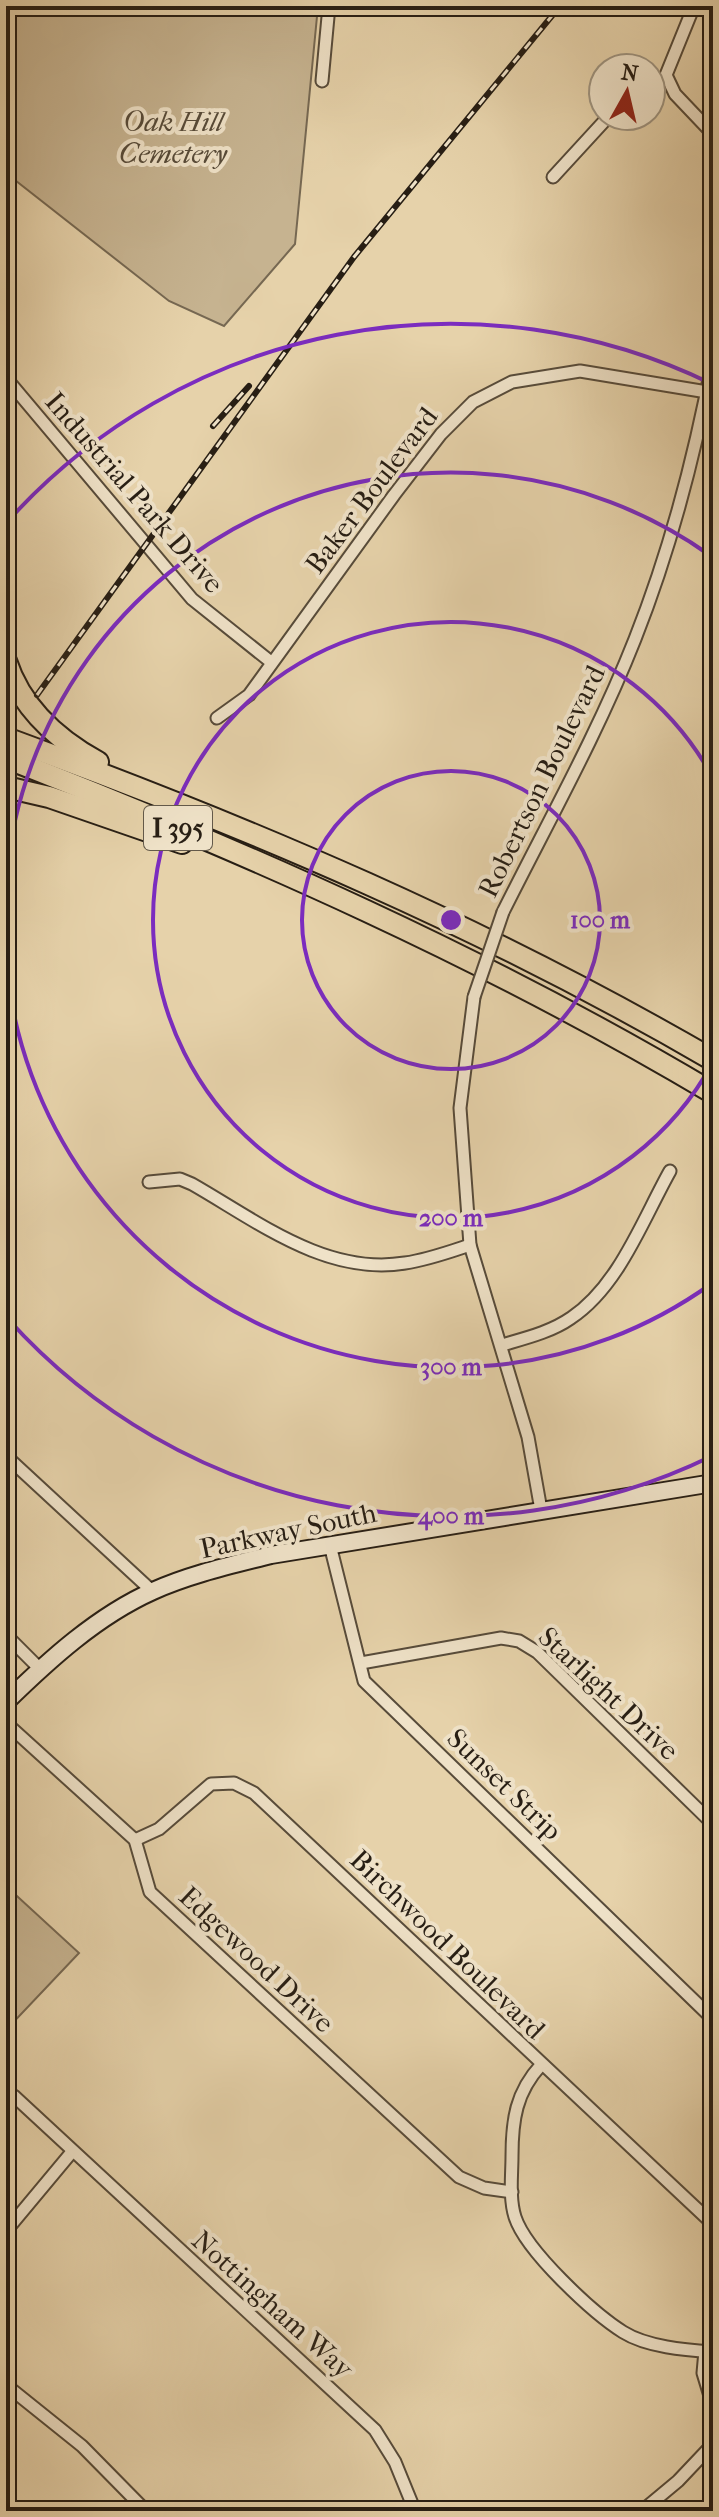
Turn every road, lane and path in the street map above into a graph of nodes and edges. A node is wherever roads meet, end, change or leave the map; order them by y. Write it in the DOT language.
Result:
graph roads {
  1 [pos="329,6"];
  2 [pos="694,6"];
  3 [pos="667,73"];
  4 [pos="667,77"];
  5 [pos="322,81"];
  6 [pos="594,132"];
  7 [pos="713,134"];
  8 [pos="553,177"];
  9 [pos="713,359"];
  10 [pos="6,378"];
  11 [pos="707,392"];
  12 [pos="6,661"];
  13 [pos="271,662"];
  14 [pos="217,718"];
  15 [pos="6,738"];
  16 [pos="6,758"];
  17 [pos="6,787"];
  18 [pos="191,808"];
  19 [pos="348,902"];
  20 [pos="713,1059"];
  21 [pos="713,1093"];
  22 [pos="670,1171"];
  23 [pos="149,1182"];
  24 [pos="470,1245"];
  25 [pos="502,1345"];
  26 [pos="6,1456"];
  27 [pos="713,1483"];
  28 [pos="541,1510"];
  29 [pos="330,1545"];
  30 [pos="152,1591"];
  31 [pos="6,1635"];
  32 [pos="361,1663"];
  33 [pos="40,1669"];
  34 [pos="6,1702"];
  35 [pos="6,1723"];
  36 [pos="713,1824"];
  37 [pos="135,1840"];
  38 [pos="713,2019"];
  39 [pos="541,2065"];
  40 [pos="14,2096"];
  41 [pos="71,2153"];
  42 [pos="512,2192"];
  43 [pos="713,2224"];
  44 [pos="6,2231"];
  45 [pos="709,2352"];
  46 [pos="6,2385"];
  47 [pos="713,2406"];
  48 [pos="713,2444"];
  49 [pos="146,2511"];
  50 [pos="415,2511"];
  51 [pos="642,2511"];
  1 -- 5 [label="street"];
  2 -- 3 [label="street"];
  4 -- 7 [label="street"];
  6 -- 8 [label="street"];
  9 -- 11 [label="street, Robertson Boulevard"];
  10 -- 13 [label="street, Industrial Park Drive"];
  11 -- 13 [label="street, Baker Boulevard"];
  11 -- 24 [label="street, Robertson Boulevard, bridge"];
  12 -- 18 [label="highway"];
  13 -- 14 [label="street, Baker Boulevard"];
  15 -- 18 [label="highway, I 395"];
  16 -- 19 [label="highway, I 395"];
  17 -- 19 [label="highway"];
  18 -- 20 [label="highway, I 395"];
  19 -- 21 [label="highway, I 395"];
  22 -- 25 [label="street"];
  23 -- 24 [label="street"];
  24 -- 25 [label="street, Robertson Boulevard"];
  25 -- 28 [label="street, Robertson Boulevard"];
  26 -- 30 [label="street"];
  27 -- 28 [label="main road, Parkway South"];
  28 -- 29 [label="main road, Parkway South"];
  29 -- 30 [label="main road, Parkway South"];
  29 -- 32 [label="street, Sunset Strip"];
  30 -- 33 [label="main road, Parkway South"];
  31 -- 33 [label="street"];
  32 -- 36 [label="street, Starlight Drive"];
  32 -- 38 [label="street, Sunset Strip"];
  33 -- 34 [label="main road, Parkway South"];
  35 -- 37 [label="street"];
  37 -- 39 [label="street, Birchwood Boulevard"];
  37 -- 42 [label="street, Edgewood Drive"];
  39 -- 42 [label="street"];
  39 -- 43 [label="street, Birchwood Boulevard"];
  40 -- 41 [label="street, Nottingham Way"];
  41 -- 44 [label="street"];
  41 -- 50 [label="street, Nottingham Way"];
  42 -- 45 [label="street"];
  45 -- 47 [label="street"];
  46 -- 49 [label="street"];
  48 -- 51 [label="street"];
}
